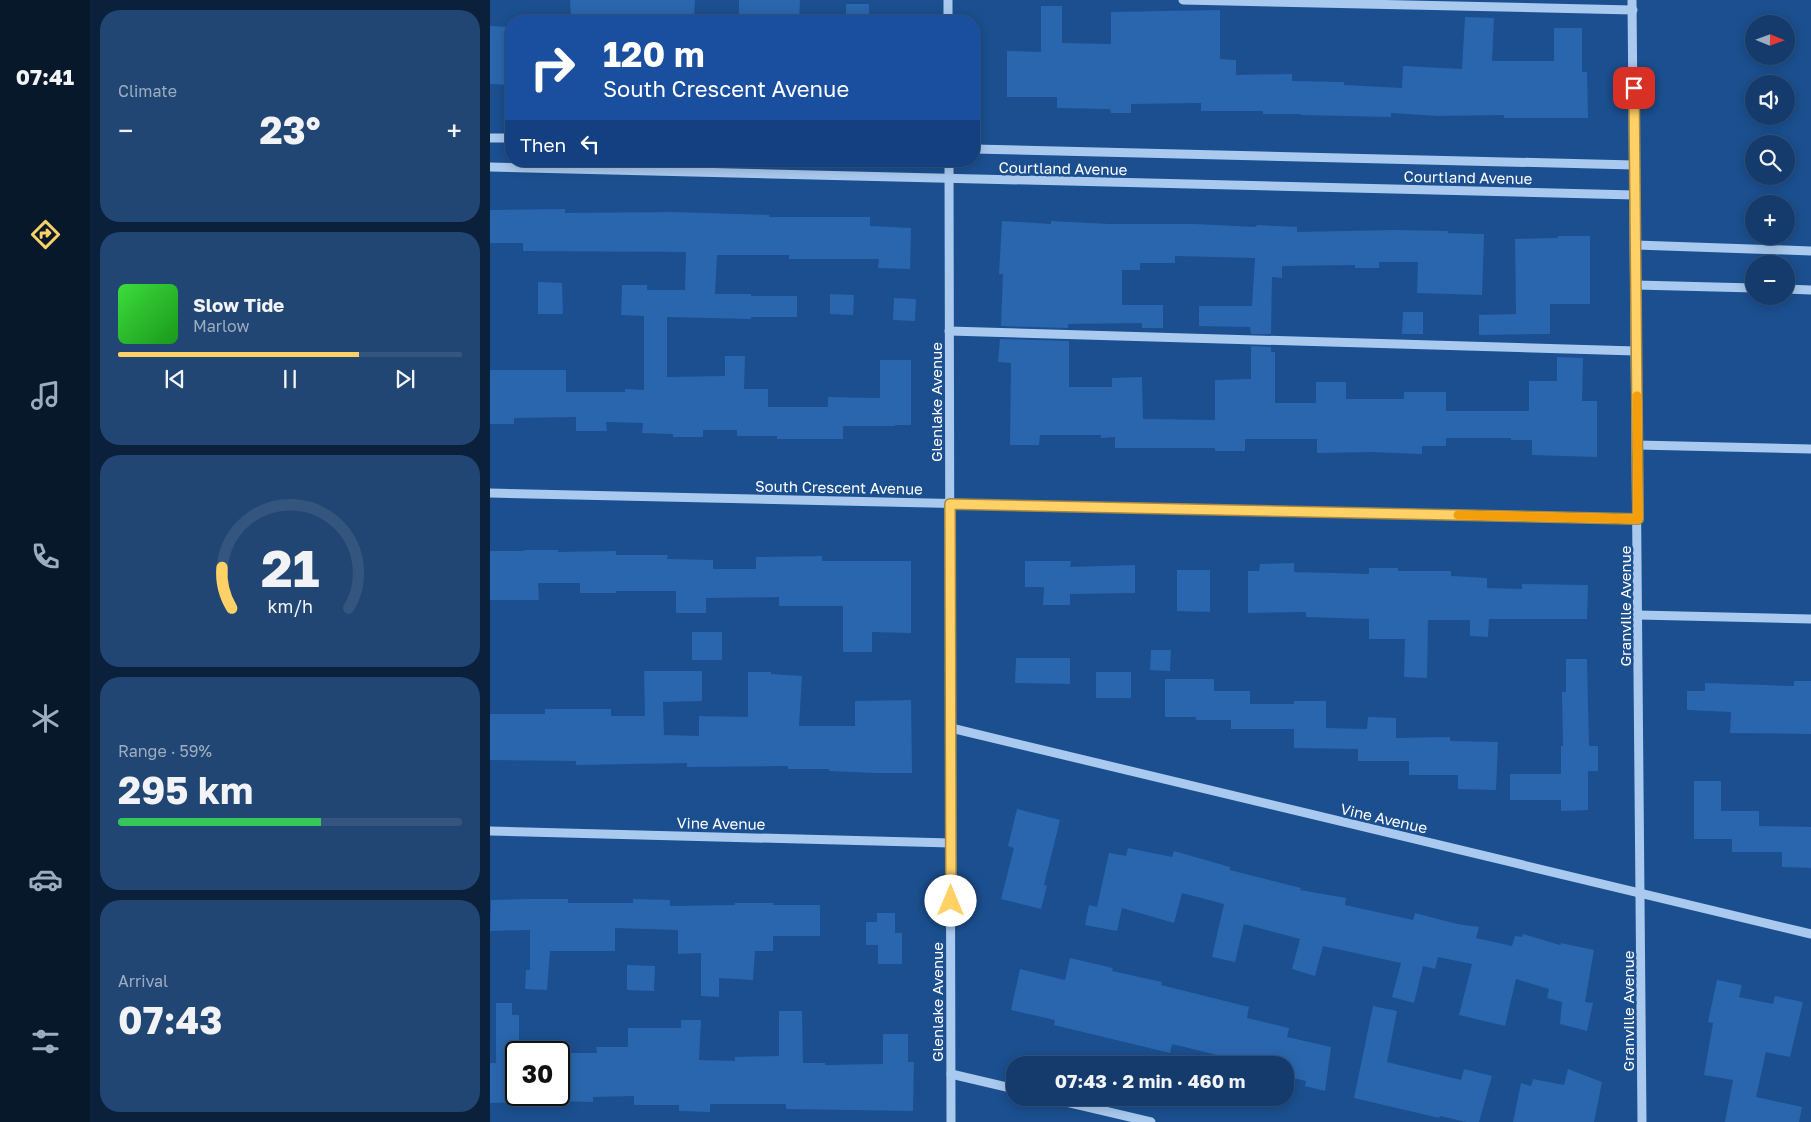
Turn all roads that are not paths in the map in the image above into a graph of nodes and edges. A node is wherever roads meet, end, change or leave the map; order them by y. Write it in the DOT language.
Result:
graph roads {
  1 [pos="948,0"];
  2 [pos="1183,0"];
  3 [pos="1632,0"];
  4 [pos="1633,10"];
  5 [pos="948,15"];
  6 [pos="490,138"];
  7 [pos="505,138"];
  8 [pos="980,149"];
  9 [pos="1634,165"];
  10 [pos="490,167"];
  11 [pos="949,167"];
  12 [pos="949,179"];
  13 [pos="1635,195"];
  14 [pos="1636,245"];
  15 [pos="1811,251"];
  16 [pos="1636,285"];
  17 [pos="1745,288"];
  18 [pos="1795,289"];
  19 [pos="1811,290"];
  20 [pos="949,331"];
  21 [pos="1636,351"];
  22 [pos="1637,445"];
  23 [pos="1811,449"];
  24 [pos="490,493"];
  25 [pos="950,504"];
  26 [pos="1638,519"];
  27 [pos="1638,614"];
  28 [pos="1811,619"];
  29 [pos="951,728"];
  30 [pos="490,831"];
  31 [pos="951,843"];
  32 [pos="1641,893"];
  33 [pos="1811,934"];
  34 [pos="951,1074"];
  35 [pos="1006,1088"];
  36 [pos="1083,1106"];
  37 [pos="951,1122"];
  38 [pos="1152,1122"];
  39 [pos="1642,1122"];
  1 -- 5 [label="street"];
  2 -- 4 [label="street"];
  3 -- 4 [label="street, Granville Avenue"];
  4 -- 9 [label="street, Granville Avenue"];
  6 -- 7 [label="street"];
  8 -- 9 [label="street, Courtland Avenue"];
  9 -- 13 [label="street, Granville Avenue"];
  10 -- 12 [label="street, Courtland Avenue"];
  11 -- 12 [label="street, Glenlake Avenue"];
  12 -- 13 [label="street, Courtland Avenue"];
  12 -- 20 [label="street, Glenlake Avenue"];
  13 -- 14 [label="street, Granville Avenue"];
  14 -- 15 [label="street"];
  14 -- 16 [label="street, Granville Avenue"];
  16 -- 17 [label="street"];
  16 -- 21 [label="street, Granville Avenue"];
  18 -- 19 [label="street"];
  20 -- 21 [label="street"];
  20 -- 25 [label="street, Glenlake Avenue"];
  21 -- 22 [label="street, Granville Avenue"];
  22 -- 23 [label="street"];
  22 -- 26 [label="street, Granville Avenue"];
  24 -- 25 [label="street, South Crescent Avenue"];
  25 -- 26 [label="street, South Crescent Avenue"];
  25 -- 29 [label="street, Glenlake Avenue"];
  26 -- 27 [label="street, Granville Avenue"];
  27 -- 28 [label="street"];
  27 -- 32 [label="street, Granville Avenue"];
  29 -- 31 [label="street, Glenlake Avenue"];
  29 -- 32 [label="street, Vine Avenue"];
  30 -- 31 [label="street, Vine Avenue"];
  31 -- 34 [label="street, Glenlake Avenue"];
  32 -- 33 [label="street, Vine Avenue"];
  32 -- 39 [label="street, Granville Avenue"];
  34 -- 35 [label="street"];
  34 -- 37 [label="street, Glenlake Avenue"];
  36 -- 38 [label="street"];
}
